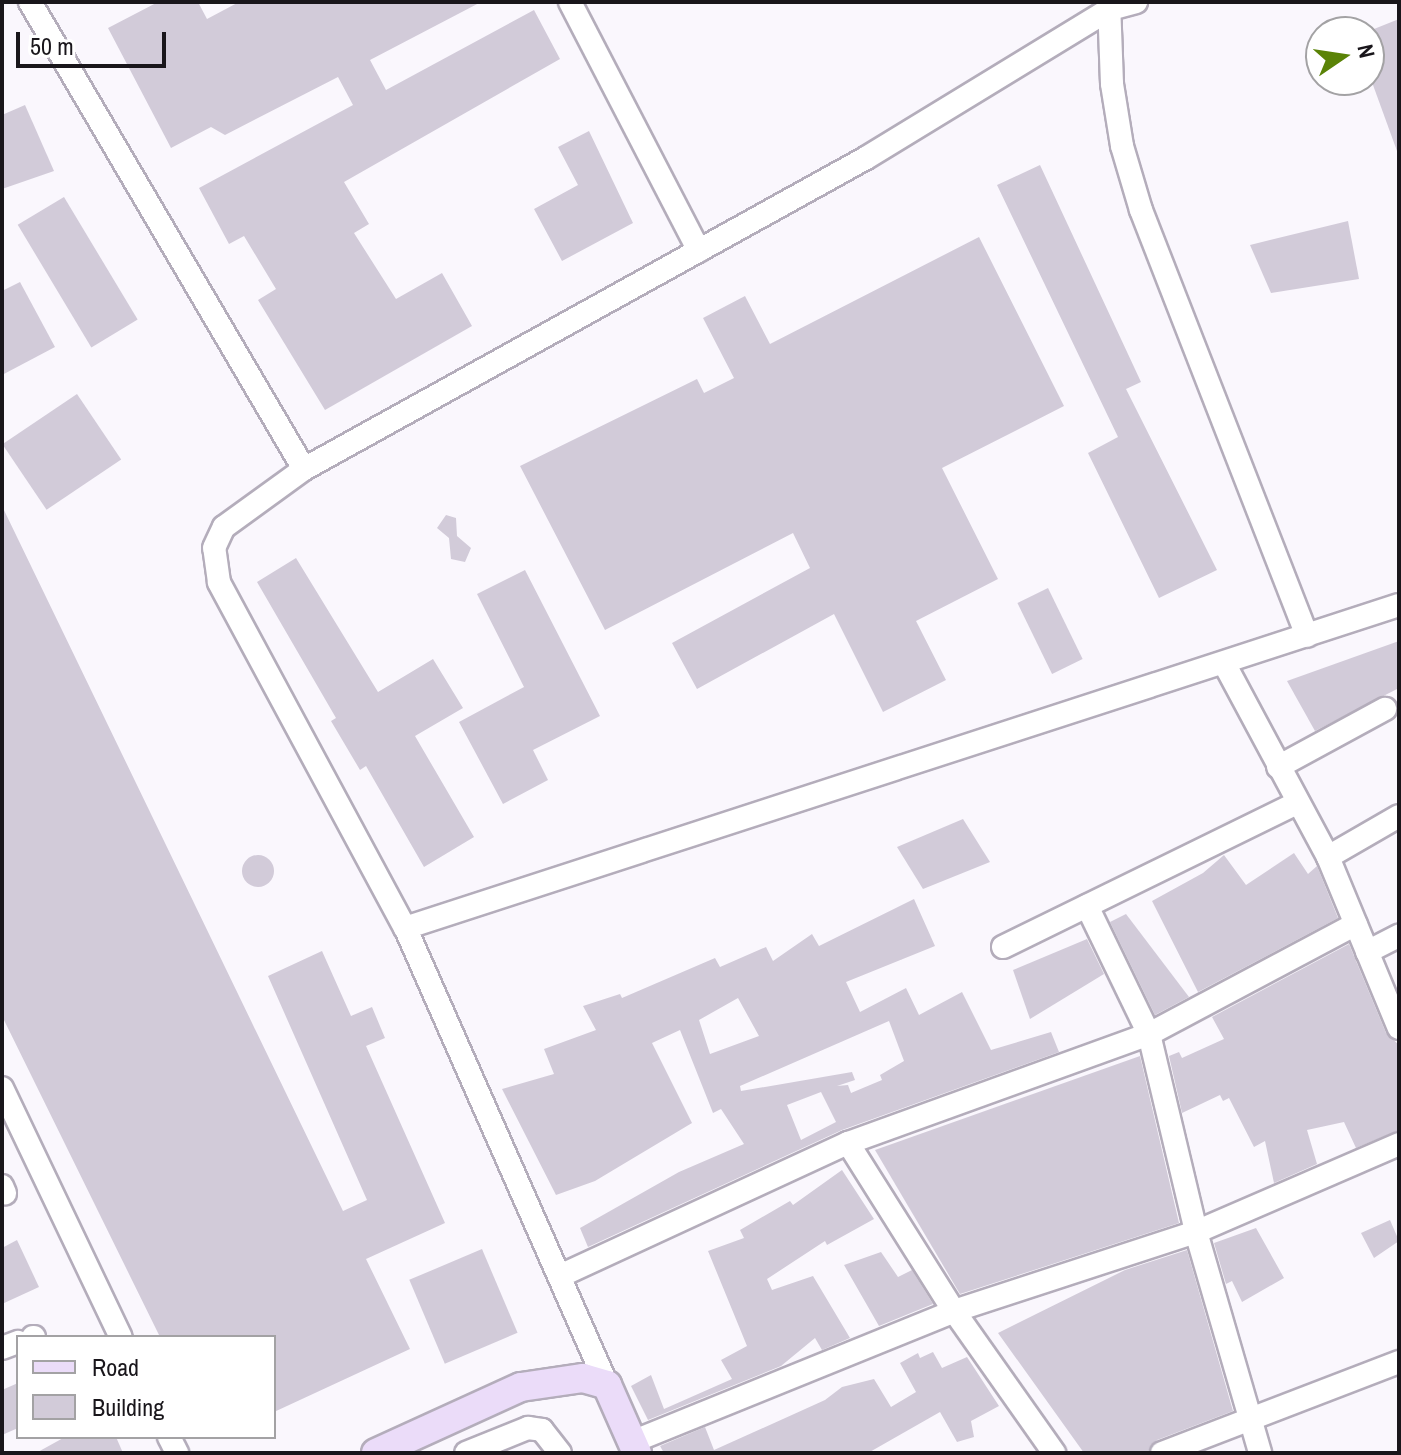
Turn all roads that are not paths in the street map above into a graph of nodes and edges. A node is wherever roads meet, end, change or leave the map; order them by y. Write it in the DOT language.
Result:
graph roads {
  1 [pos="30,2"];
  2 [pos="570,2"];
  3 [pos="1136,2"];
  4 [pos="1110,6"];
  5 [pos="699,251"];
  6 [pos="304,469"];
  7 [pos="1399,605"];
  8 [pos="1307,636"];
  9 [pos="1224,663"];
  10 [pos="1385,709"];
  11 [pos="1278,767"];
  12 [pos="1297,803"];
  13 [pos="1399,816"];
  14 [pos="1328,857"];
  15 [pos="1087,906"];
  16 [pos="1356,924"];
  17 [pos="405,928"];
  18 [pos="1399,936"];
  19 [pos="1003,947"];
  20 [pos="1367,952"];
  21 [pos="1399,1028"];
  22 [pos="1149,1034"];
  23 [pos="2,1088"];
  24 [pos="848,1143"];
  25 [pos="1399,1144"];
  26 [pos="1196,1232"];
  27 [pos="562,1275"];
  28 [pos="954,1311"];
  29 [pos="120,1335"];
  30 [pos="1399,1362"];
  31 [pos="607,1385"];
  32 [pos="1251,1418"];
  33 [pos="634,1448"];
  34 [pos="376,1453"];
  35 [pos="466,1453"];
  36 [pos="560,1453"];
  37 [pos="1054,1453"];
  38 [pos="1162,1453"];
  39 [pos="1260,1453"];
  1 -- 6 [label="street"];
  2 -- 5 [label="street"];
  3 -- 4 [label="street"];
  4 -- 5 [label="street"];
  4 -- 8 [label="street"];
  5 -- 6 [label="street"];
  6 -- 17 [label="street"];
  7 -- 8 [label="street"];
  8 -- 9 [label="street"];
  9 -- 11 [label="street"];
  9 -- 17 [label="street"];
  10 -- 11 [label="street"];
  11 -- 12 [label="street"];
  12 -- 14 [label="street"];
  12 -- 15 [label="street"];
  13 -- 14 [label="street"];
  14 -- 16 [label="street"];
  15 -- 19 [label="street"];
  15 -- 22 [label="street"];
  16 -- 20 [label="street"];
  16 -- 22 [label="street"];
  17 -- 27 [label="street"];
  18 -- 20 [label="street"];
  20 -- 21 [label="street"];
  22 -- 24 [label="street"];
  22 -- 26 [label="street"];
  23 -- 29 [label="street"];
  24 -- 27 [label="street"];
  24 -- 28 [label="street"];
  25 -- 26 [label="street"];
  26 -- 28 [label="street"];
  26 -- 32 [label="street"];
  27 -- 31 [label="street"];
  28 -- 33 [label="street"];
  28 -- 37 [label="street"];
  30 -- 32 [label="street"];
  31 -- 33 [label="main road"];
  31 -- 34 [label="main road"];
  32 -- 38 [label="street"];
  32 -- 39 [label="street"];
  35 -- 36 [label="street"];
}
